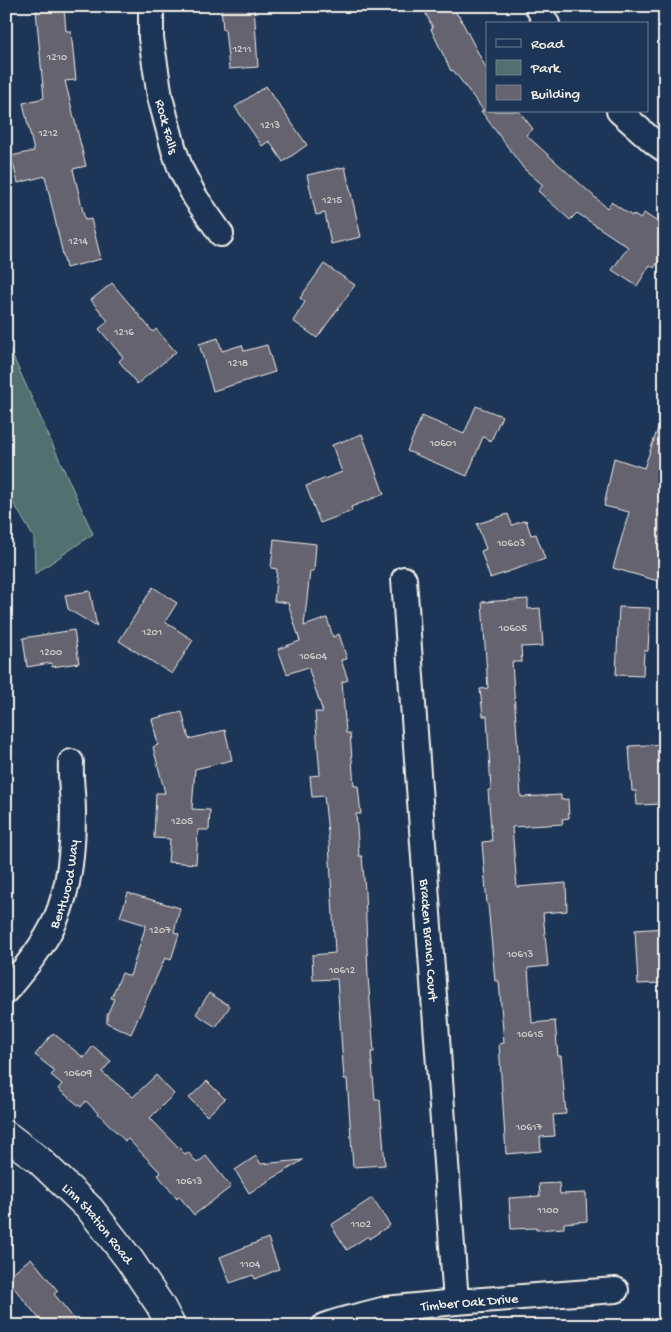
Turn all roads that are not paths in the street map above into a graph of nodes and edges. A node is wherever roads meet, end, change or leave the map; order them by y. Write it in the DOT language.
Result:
graph roads {
  1 [pos="151,6"];
  2 [pos="537,6"];
  3 [pos="546,22"];
  4 [pos="620,112"];
  5 [pos="665,150"];
  6 [pos="221,234"];
  7 [pos="404,579"];
  8 [pos="71,762"];
  9 [pos="6,991"];
  10 [pos="6,1135"];
  11 [pos="616,1290"];
  12 [pos="456,1302"];
  13 [pos="171,1326"];
  14 [pos="324,1326"];
  1 -- 6 [label="street, Rock Falls"];
  2 -- 3 [label="street"];
  4 -- 5 [label="street"];
  7 -- 12 [label="street, Bracken Branch Court"];
  8 -- 9 [label="street, Bentwood Way"];
  10 -- 13 [label="street, Linn Station Road"];
  11 -- 12 [label="street, Timber Oak Drive"];
  12 -- 14 [label="street, Timber Oak Drive"];
}
